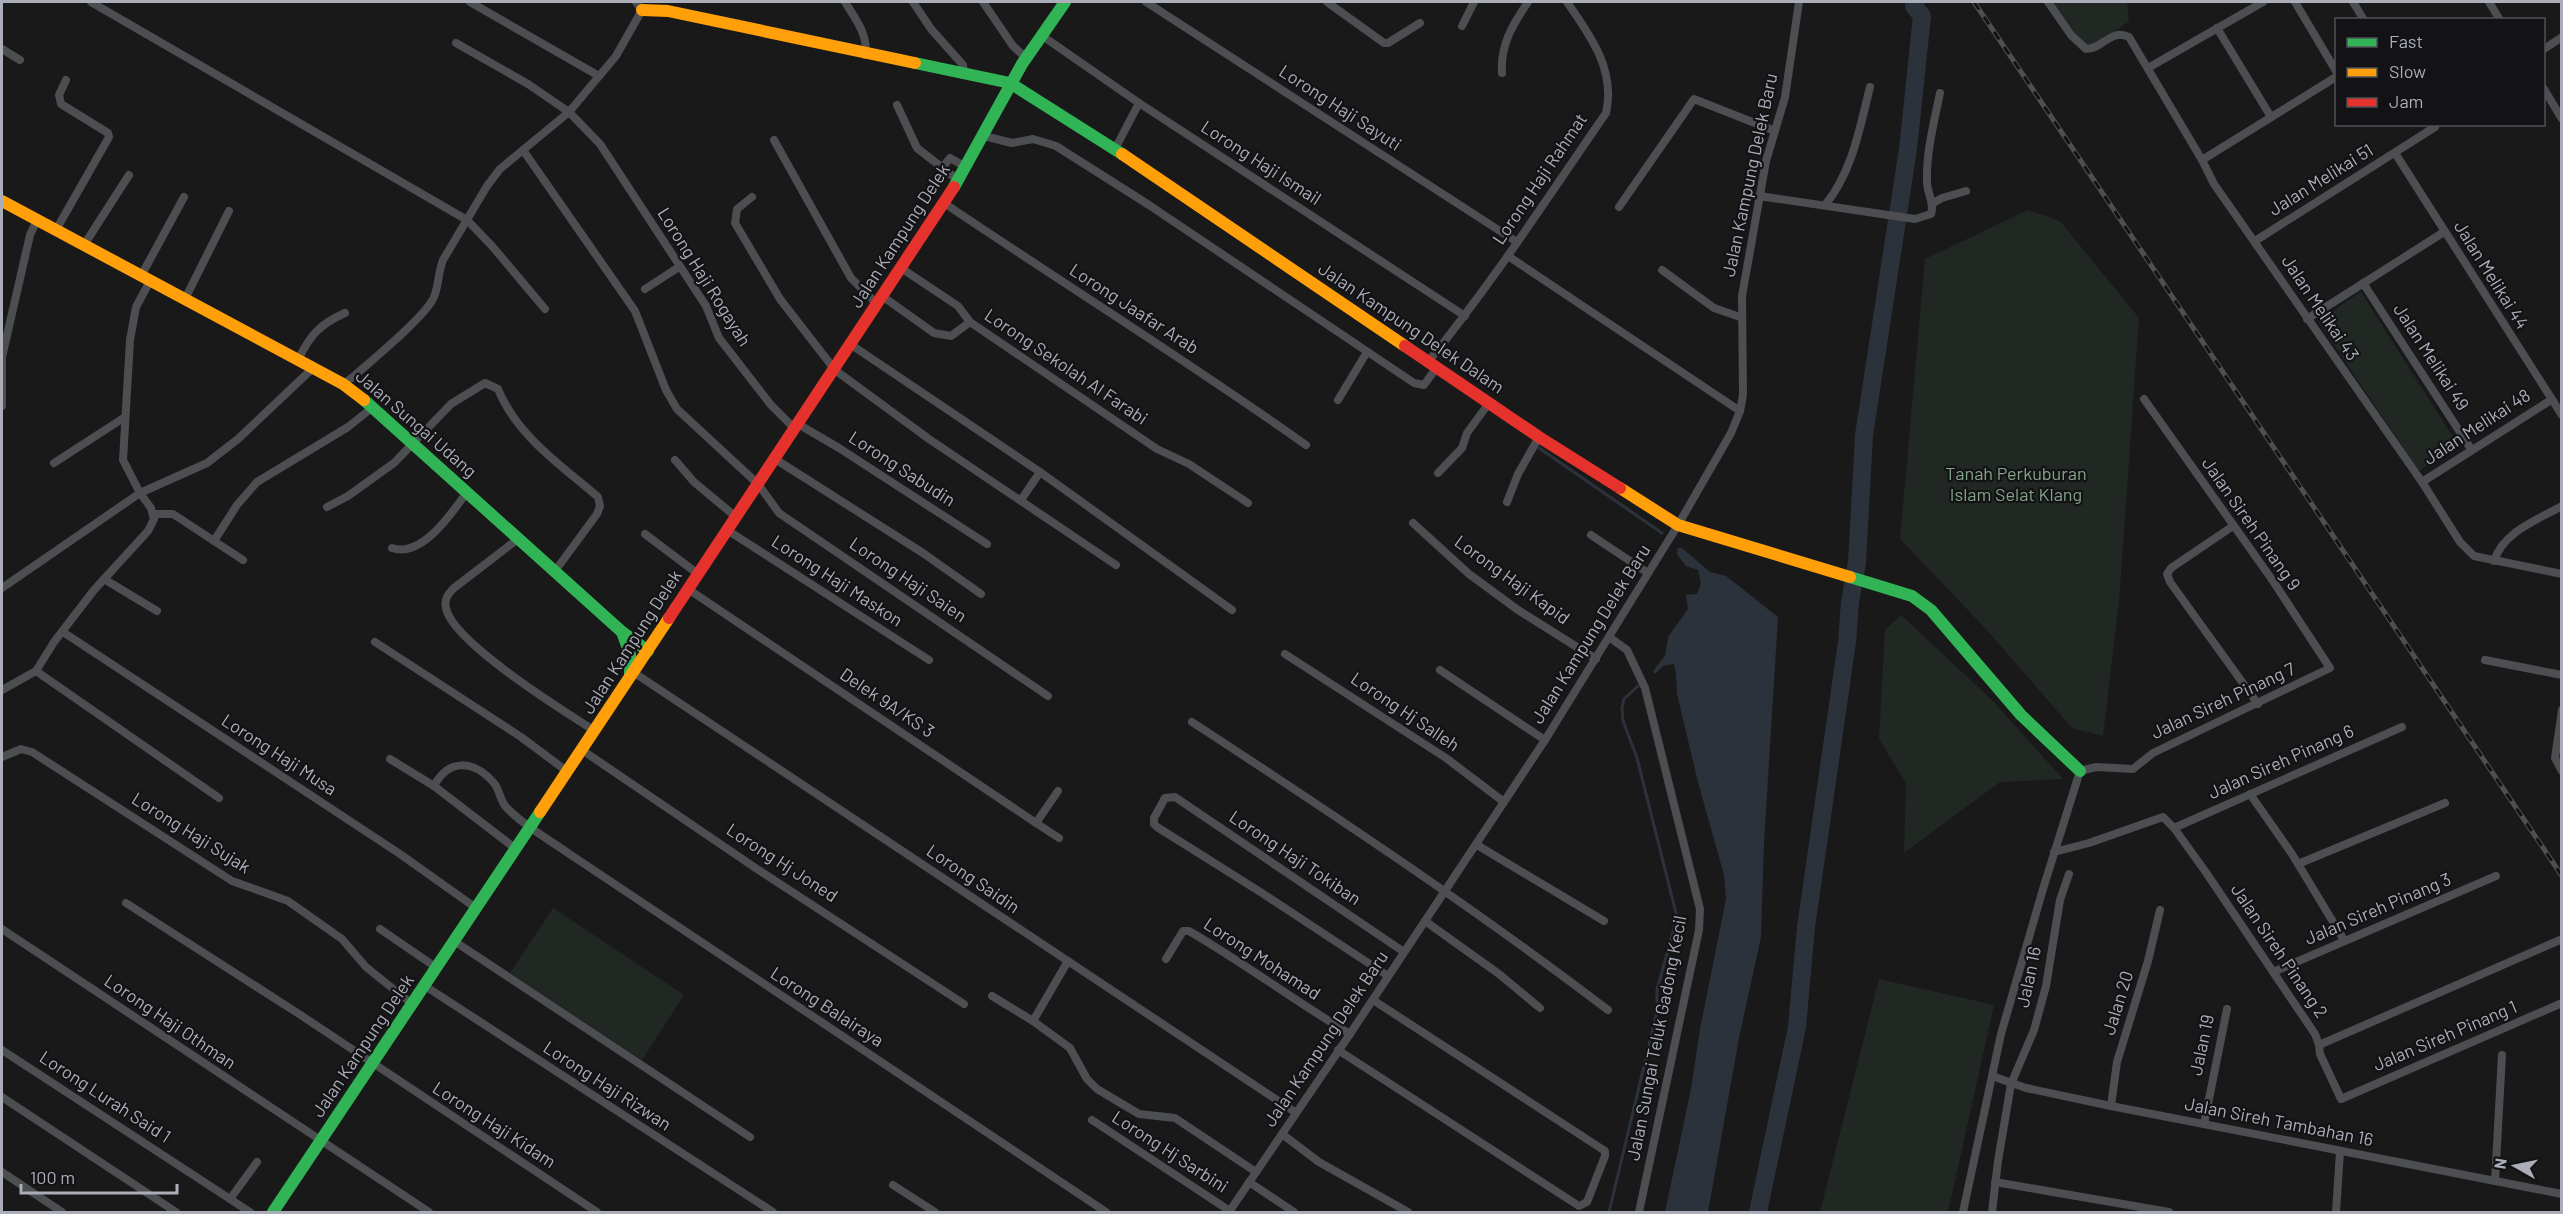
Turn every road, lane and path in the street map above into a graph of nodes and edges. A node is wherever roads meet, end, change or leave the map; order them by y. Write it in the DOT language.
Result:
graph roads {
  1 [pos="91,2"];
  2 [pos="470,2"];
  3 [pos="845,2"];
  4 [pos="913,2"];
  5 [pos="983,2"];
  6 [pos="1063,2"];
  7 [pos="1146,2"];
  8 [pos="1327,2"];
  9 [pos="1474,2"];
  10 [pos="1528,2"];
  11 [pos="1568,2"];
  12 [pos="1799,2"];
  13 [pos="2048,2"];
  14 [pos="2263,2"];
  15 [pos="2295,2"];
  16 [pos="2353,2"];
  17 [pos="2489,2"];
  18 [pos="639,6"];
  19 [pos="670,6"];
  20 [pos="2363,18"];
  21 [pos="2499,18"];
  22 [pos="1420,23"];
  23 [pos="1462,26"];
  24 [pos="2217,28"];
  25 [pos="1041,35"];
  26 [pos="2562,37"];
  27 [pos="456,43"];
  28 [pos="2545,48"];
  29 [pos="2,49"];
  30 [pos="865,55"];
  31 [pos="1026,58"];
  32 [pos="20,60"];
  33 [pos="2148,68"];
  34 [pos="2335,68"];
  35 [pos="1502,73"];
  36 [pos="964,75"];
  37 [pos="599,76"];
  38 [pos="2335,78"];
  39 [pos="66,80"];
  40 [pos="1010,83"];
  41 [pos="1869,87"];
  42 [pos="2545,91"];
  43 [pos="1940,93"];
  44 [pos="1139,103"];
  45 [pos="897,105"];
  46 [pos="569,112"];
  47 [pos="2271,117"];
  48 [pos="2562,119"];
  49 [pos="2435,126"];
  50 [pos="1775,131"];
  51 [pos="984,136"];
  52 [pos="774,140"];
  53 [pos="1115,149"];
  54 [pos="523,150"];
  55 [pos="2395,153"];
  56 [pos="2202,160"];
  57 [pos="966,167"];
  58 [pos="942,168"];
  59 [pos="129,176"];
  60 [pos="958,180"];
  61 [pos="1966,190"];
  62 [pos="1759,196"];
  63 [pos="184,197"];
  64 [pos="752,197"];
  65 [pos="2,201"];
  66 [pos="944,203"];
  67 [pos="1933,203"];
  68 [pos="1825,204"];
  69 [pos="1619,207"];
  70 [pos="229,211"];
  71 [pos="37,220"];
  72 [pos="467,220"];
  73 [pos="56,230"];
  74 [pos="2444,232"];
  75 [pos="2255,241"];
  76 [pos="1517,242"];
  77 [pos="84,245"];
  78 [pos="1508,256"];
  79 [pos="679,267"];
  80 [pos="901,268"];
  81 [pos="1662,270"];
  82 [pos="146,278"];
  83 [pos="2363,283"];
  84 [pos="645,289"];
  85 [pos="185,299"];
  86 [pos="879,300"];
  87 [pos="545,309"];
  88 [pos="345,313"];
  89 [pos="1465,316"];
  90 [pos="1740,317"];
  91 [pos="2307,319"];
  92 [pos="970,322"];
  93 [pos="850,344"];
  94 [pos="1367,352"];
  95 [pos="298,360"];
  96 [pos="313,368"];
  97 [pos="835,370"];
  98 [pos="1432,370"];
  99 [pos="343,384"];
  100 [pos="2144,399"];
  101 [pos="1338,400"];
  102 [pos="2551,400"];
  103 [pos="1489,403"];
  104 [pos="2,406"];
  105 [pos="373,407"];
  106 [pos="1740,411"];
  107 [pos="2562,415"];
  108 [pos="125,417"];
  109 [pos="796,426"];
  110 [pos="1536,442"];
  111 [pos="415,443"];
  112 [pos="1306,445"];
  113 [pos="2471,449"];
  114 [pos="775,459"];
  115 [pos="675,460"];
  116 [pos="54,463"];
  117 [pos="1040,472"];
  118 [pos="1438,473"];
  119 [pos="2422,482"];
  120 [pos="758,484"];
  121 [pos="467,492"];
  122 [pos="140,493"];
  123 [pos="1021,500"];
  124 [pos="1248,502"];
  125 [pos="1507,502"];
  126 [pos="2562,506"];
  127 [pos="327,507"];
  128 [pos="153,514"];
  129 [pos="735,518"];
  130 [pos="1413,524"];
  131 [pos="1678,525"];
  132 [pos="2233,526"];
  133 [pos="727,530"];
  134 [pos="645,534"];
  135 [pos="1591,535"];
  136 [pos="519,538"];
  137 [pos="214,541"];
  138 [pos="987,544"];
  139 [pos="392,548"];
  140 [pos="243,560"];
  141 [pos="2494,561"];
  142 [pos="1116,565"];
  143 [pos="555,570"];
  144 [pos="1648,573"];
  145 [pos="698,574"];
  146 [pos="2562,574"];
  147 [pos="104,579"];
  148 [pos="2,588"];
  149 [pos="688,589"];
  150 [pos="981,594"];
  151 [pos="1232,610"];
  152 [pos="157,611"];
  153 [pos="621,631"];
  154 [pos="63,632"];
  155 [pos="1609,638"];
  156 [pos="375,642"];
  157 [pos="648,651"];
  158 [pos="1285,654"];
  159 [pos="1596,659"];
  160 [pos="929,660"];
  161 [pos="2485,660"];
  162 [pos="2330,669"];
  163 [pos="1440,670"];
  164 [pos="36,671"];
  165 [pos="632,675"];
  166 [pos="2562,675"];
  167 [pos="2,690"];
  168 [pos="1048,696"];
  169 [pos="2258,704"];
  170 [pos="2562,710"];
  171 [pos="1192,722"];
  172 [pos="2402,727"];
  173 [pos="595,731"];
  174 [pos="1545,740"];
  175 [pos="582,750"];
  176 [pos="2,757"];
  177 [pos="390,759"];
  178 [pos="2080,771"];
  179 [pos="2562,771"];
  180 [pos="568,772"];
  181 [pos="434,786"];
  182 [pos="1058,791"];
  183 [pos="2250,794"];
  184 [pos="219,798"];
  185 [pos="1504,802"];
  186 [pos="2445,803"];
  187 [pos="1036,823"];
  188 [pos="531,826"];
  189 [pos="2174,828"];
  190 [pos="1059,838"];
  191 [pos="1477,845"];
  192 [pos="516,849"];
  193 [pos="2054,852"];
  194 [pos="2298,864"];
  195 [pos="2069,874"];
  196 [pos="2496,876"];
  197 [pos="1444,892"];
  198 [pos="126,903"];
  199 [pos="476,908"];
  200 [pos="2160,910"];
  201 [pos="1425,921"];
  202 [pos="1604,921"];
  203 [pos="2,929"];
  204 [pos="380,929"];
  205 [pos="2344,940"];
  206 [pos="2561,940"];
  207 [pos="454,941"];
  208 [pos="1404,952"];
  209 [pos="1166,958"];
  210 [pos="1068,962"];
  211 [pos="437,968"];
  212 [pos="2273,972"];
  213 [pos="1388,976"];
  214 [pos="424,986"];
  215 [pos="992,996"];
  216 [pos="1373,1000"];
  217 [pos="2562,1003"];
  218 [pos="412,1004"];
  219 [pos="964,1004"];
  220 [pos="1540,1008"];
  221 [pos="1608,1010"];
  222 [pos="2227,1010"];
  223 [pos="1034,1021"];
  224 [pos="1350,1034"];
  225 [pos="2319,1044"];
  226 [pos="2,1050"];
  227 [pos="1338,1050"];
  228 [pos="2502,1055"];
  229 [pos="372,1064"];
  230 [pos="1992,1076"];
  231 [pos="2011,1084"];
  232 [pos="2,1097"];
  233 [pos="2111,1106"];
  234 [pos="1295,1112"];
  235 [pos="1092,1120"];
  236 [pos="2204,1124"];
  237 [pos="1282,1134"];
  238 [pos="750,1137"];
  239 [pos="320,1142"];
  240 [pos="2340,1152"];
  241 [pos="257,1162"];
  242 [pos="2,1172"];
  243 [pos="1256,1172"];
  244 [pos="2495,1181"];
  245 [pos="1249,1182"];
  246 [pos="1995,1182"];
  247 [pos="893,1185"];
  248 [pos="2562,1194"];
  249 [pos="230,1199"];
  250 [pos="62,1212"];
  251 [pos="176,1212"];
  252 [pos="250,1212"];
  253 [pos="274,1212"];
  254 [pos="429,1212"];
  255 [pos="597,1212"];
  256 [pos="773,1212"];
  257 [pos="934,1212"];
  258 [pos="1106,1212"];
  259 [pos="1229,1212"];
  260 [pos="1294,1212"];
  261 [pos="1408,1212"];
  262 [pos="1639,1212"];
  263 [pos="1963,1212"];
  264 [pos="1992,1212"];
  265 [pos="2169,1212"];
  266 [pos="2336,1212"];
  1 -- 72 [label="street"];
  2 -- 37 [label="street"];
  3 -- 30 [label="street"];
  4 -- 36 [label="street"];
  5 -- 31 [label="street"];
  6 -- 25 [label="street, Jalan Kampung Delek"];
  7 -- 76 [label="street, Lorong Haji Sayuti"];
  8 -- 22 [label="street"];
  9 -- 23 [label="street"];
  10 -- 35 [label="street"];
  11 -- 76 [label="street, Lorong Haji Rahmat"];
  12 -- 50 [label="street, Jalan Kampung Delek Baru"];
  13 -- 33 [label="street, Jalan Melikai 43"];
  14 -- 24 [label="street"];
  15 -- 34 [label="street"];
  16 -- 20 [label="street"];
  17 -- 21 [label="street"];
  18 -- 19 [label="street, Jalan Kampung Delek Dalam"];
  18 -- 37 [label="street, Jalan Kampung Delek Dalam"];
  19 -- 30 [label="street, Jalan Kampung Delek Dalam"];
  24 -- 33 [label="street"];
  24 -- 47 [label="street"];
  25 -- 31 [label="street, Jalan Kampung Delek"];
  25 -- 44 [label="street, Lorong Haji Ismail"];
  26 -- 28 [label="street"];
  27 -- 46 [label="street, Lorong Haji Rogayah"];
  29 -- 32 [label="street"];
  30 -- 36 [label="street, Jalan Kampung Delek Dalam"];
  31 -- 40 [label="street, Jalan Kampung Delek"];
  33 -- 56 [label="street, Jalan Melikai 43"];
  36 -- 40 [label="street, Jalan Kampung Delek Dalam"];
  37 -- 46 [label="street, Jalan Kampung Delek Dalam"];
  38 -- 47 [label="street"];
  39 -- 73 [label="street"];
  40 -- 51 [label="street, Jalan Kampung Delek"];
  40 -- 53 [label="street, Jalan Kampung Delek Dalam"];
  41 -- 68 [label="street"];
  42 -- 48 [label="street"];
  43 -- 67 [label="street"];
  44 -- 53 [label="street"];
  44 -- 89 [label="street, Lorong Haji Ismail"];
  45 -- 58 [label="street"];
  46 -- 54 [label="street, Jalan Kampung Delek Dalam"];
  46 -- 79 [label="street, Lorong Haji Rogayah"];
  47 -- 56 [label="street"];
  49 -- 55 [label="street, Jalan Melikai 51"];
  50 -- 62 [label="street, Jalan Kampung Delek Baru"];
  50 -- 69 [label="street"];
  51 -- 57 [label="street, Jalan Kampung Delek"];
  51 -- 94 [label="street"];
  52 -- 86 [label="street"];
  53 -- 98 [label="street, Jalan Kampung Delek Dalam"];
  54 -- 72 [label="street, Jalan Kampung Delek Dalam"];
  54 -- 120 [label="street, Lorong Haji Saien"];
  55 -- 74 [label="street, Jalan Melikai 44"];
  55 -- 75 [label="street, Jalan Melikai 51"];
  56 -- 75 [label="street, Jalan Melikai 43"];
  57 -- 58 [label="street"];
  57 -- 60 [label="street, Jalan Kampung Delek"];
  58 -- 60 [label="street"];
  59 -- 77 [label="street"];
  60 -- 66 [label="street, Jalan Kampung Delek"];
  61 -- 67 [label="street"];
  62 -- 68 [label="street"];
  62 -- 90 [label="street, Jalan Kampung Delek Baru"];
  63 -- 82 [label="street"];
  64 -- 97 [label="street"];
  65 -- 71 [label="street, Jalan Sungai Udang"];
  66 -- 80 [label="street, Jalan Kampung Delek"];
  66 -- 112 [label="street, Lorong Jaafar Arab"];
  67 -- 68 [label="street"];
  70 -- 85 [label="street"];
  71 -- 73 [label="street, Jalan Sungai Udang"];
  71 -- 104 [label="street"];
  72 -- 87 [label="street"];
  72 -- 99 [label="street, Jalan Kampung Delek Dalam"];
  73 -- 77 [label="street, Jalan Sungai Udang"];
  74 -- 83 [label="street"];
  74 -- 102 [label="street, Jalan Melikai 44"];
  75 -- 91 [label="street, Jalan Melikai 43"];
  76 -- 78 [label="street, Lorong Haji Rahmat"];
  77 -- 82 [label="street, Jalan Sungai Udang"];
  78 -- 89 [label="street, Lorong Haji Rahmat"];
  78 -- 106 [label="street"];
  79 -- 84 [label="street"];
  79 -- 109 [label="street, Lorong Haji Rogayah"];
  80 -- 86 [label="street, Jalan Kampung Delek"];
  80 -- 92 [label="street, Lorong Sekolah Al Farabi"];
  81 -- 90 [label="street"];
  82 -- 85 [label="street, Jalan Sungai Udang"];
  82 -- 108 [label="street"];
  83 -- 91 [label="street"];
  83 -- 113 [label="street, Jalan Melikai 49"];
  85 -- 95 [label="street, Jalan Sungai Udang"];
  86 -- 92 [label="street"];
  86 -- 93 [label="street, Jalan Kampung Delek"];
  88 -- 95 [label="street"];
  89 -- 98 [label="street, Lorong Haji Rahmat"];
  90 -- 106 [label="street, Jalan Kampung Delek Baru"];
  91 -- 119 [label="street, Jalan Melikai 43"];
  92 -- 124 [label="street, Lorong Sekolah Al Farabi"];
  93 -- 97 [label="street, Jalan Kampung Delek"];
  93 -- 117 [label="street"];
  94 -- 98 [label="street"];
  94 -- 101 [label="street"];
  95 -- 96 [label="street, Jalan Sungai Udang"];
  96 -- 99 [label="street, Jalan Sungai Udang"];
  96 -- 122 [label="street"];
  97 -- 109 [label="street, Jalan Kampung Delek"];
  97 -- 123 [label="street"];
  98 -- 103 [label="street, Jalan Kampung Delek Dalam"];
  99 -- 105 [label="street, Jalan Sungai Udang"];
  100 -- 132 [label="street, Jalan Sireh Pinang 9"];
  102 -- 107 [label="street, Jalan Melikai 44"];
  102 -- 113 [label="street, Jalan Melikai 48"];
  103 -- 110 [label="street, Jalan Kampung Delek Dalam"];
  103 -- 118 [label="street"];
  105 -- 111 [label="street, Jalan Sungai Udang"];
  105 -- 137 [label="street"];
  106 -- 131 [label="street, Jalan Kampung Delek Baru"];
  108 -- 116 [label="street"];
  108 -- 122 [label="street"];
  109 -- 114 [label="street, Jalan Kampung Delek"];
  109 -- 138 [label="street, Lorong Sabudin"];
  110 -- 125 [label="street"];
  110 -- 131 [label="street, Jalan Kampung Delek Dalam"];
  111 -- 121 [label="street, Jalan Sungai Udang"];
  111 -- 127 [label="street"];
  111 -- 143 [label="street"];
  113 -- 119 [label="street, Jalan Melikai 48"];
  114 -- 120 [label="street, Jalan Kampung Delek"];
  114 -- 150 [label="street"];
  115 -- 129 [label="street"];
  117 -- 123 [label="street"];
  117 -- 151 [label="street"];
  119 -- 141 [label="street, Jalan Melikai 43"];
  120 -- 129 [label="street, Jalan Kampung Delek"];
  120 -- 168 [label="street, Lorong Haji Saien"];
  121 -- 136 [label="street, Jalan Sungai Udang"];
  121 -- 139 [label="street"];
  122 -- 128 [label="street"];
  122 -- 148 [label="street"];
  123 -- 142 [label="street"];
  126 -- 141 [label="street"];
  128 -- 137 [label="street"];
  128 -- 147 [label="street"];
  129 -- 133 [label="street, Jalan Kampung Delek"];
  130 -- 159 [label="street, Lorong Haji Kapid"];
  131 -- 144 [label="street, Jalan Kampung Delek Baru"];
  131 -- 178 [label="street, Jalan Kampung Delek Dalam"];
  132 -- 162 [label="street, Jalan Sireh Pinang 9"];
  132 -- 169 [label="street"];
  133 -- 145 [label="street, Jalan Kampung Delek"];
  133 -- 160 [label="street, Lorong Haji Maskon"];
  134 -- 145 [label="street"];
  135 -- 144 [label="street"];
  136 -- 143 [label="street, Jalan Sungai Udang"];
  136 -- 173 [label="street"];
  137 -- 140 [label="street"];
  141 -- 146 [label="street, Jalan Melikai 43"];
  143 -- 153 [label="street, Jalan Sungai Udang"];
  144 -- 155 [label="street, Jalan Kampung Delek Baru"];
  145 -- 149 [label="street, Jalan Kampung Delek"];
  147 -- 152 [label="street"];
  147 -- 154 [label="street"];
  149 -- 157 [label="street, Jalan Kampung Delek"];
  149 -- 187 [label="street, Delek 9A/KS 3"];
  153 -- 157 [label="street, Jalan Sungai Udang"];
  153 -- 165 [label="street"];
  154 -- 164 [label="street"];
  154 -- 199 [label="street, Lorong Haji Musa"];
  155 -- 159 [label="street, Jalan Kampung Delek Baru"];
  155 -- 262 [label="street, Jalan Sungai Teluk Gadong Kecil"];
  156 -- 180 [label="street"];
  157 -- 165 [label="street, Jalan Kampung Delek"];
  158 -- 185 [label="street, Lorong Hj Salleh"];
  159 -- 174 [label="street, Jalan Kampung Delek Baru"];
  161 -- 166 [label="street"];
  162 -- 169 [label="street, Jalan Sireh Pinang 7"];
  163 -- 174 [label="street"];
  164 -- 167 [label="street"];
  164 -- 184 [label="street"];
  165 -- 173 [label="street, Jalan Kampung Delek"];
  165 -- 210 [label="street, Lorong Saidin"];
  169 -- 178 [label="street, Jalan Sireh Pinang 7"];
  170 -- 179 [label="street"];
  171 -- 197 [label="street"];
  172 -- 183 [label="street, Jalan Sireh Pinang 6"];
  173 -- 175 [label="street, Jalan Kampung Delek"];
  174 -- 185 [label="street, Jalan Kampung Delek Baru"];
  175 -- 180 [label="street, Jalan Kampung Delek"];
  175 -- 219 [label="street, Lorong Hj Joned"];
  176 -- 218 [label="street, Lorong Haji Sujak"];
  177 -- 181 [label="street"];
  178 -- 193 [label="street"];
  180 -- 188 [label="street, Jalan Kampung Delek"];
  181 -- 188 [label="street, Lorong Balairaya"];
  181 -- 192 [label="street"];
  182 -- 187 [label="street"];
  183 -- 189 [label="street, Jalan Sireh Pinang 6"];
  183 -- 194 [label="street"];
  185 -- 191 [label="street, Jalan Kampung Delek Baru"];
  186 -- 194 [label="street"];
  187 -- 190 [label="street, Delek 9A/KS 3"];
  188 -- 192 [label="street, Jalan Kampung Delek"];
  188 -- 258 [label="street, Lorong Balairaya"];
  189 -- 193 [label="street"];
  189 -- 212 [label="street, Jalan Sireh Pinang 2"];
  191 -- 197 [label="street, Jalan Kampung Delek Baru"];
  191 -- 202 [label="street"];
  192 -- 199 [label="street, Jalan Kampung Delek"];
  193 -- 230 [label="street"];
  194 -- 205 [label="street"];
  195 -- 231 [label="street, Jalan 16"];
  196 -- 205 [label="street, Jalan Sireh Pinang 3"];
  197 -- 201 [label="street, Jalan Kampung Delek Baru"];
  197 -- 221 [label="street"];
  198 -- 229 [label="street, Lorong Haji Kidam"];
  199 -- 207 [label="street, Jalan Kampung Delek"];
  200 -- 233 [label="street, Jalan 20"];
  201 -- 208 [label="street, Jalan Kampung Delek Baru"];
  201 -- 220 [label="street"];
  203 -- 239 [label="street, Lorong Haji Othman"];
  204 -- 211 [label="street"];
  205 -- 212 [label="street, Jalan Sireh Pinang 3"];
  206 -- 225 [label="street, Jalan Sireh Pinang 2"];
  207 -- 211 [label="street, Jalan Kampung Delek"];
  207 -- 238 [label="street"];
  208 -- 213 [label="street, Jalan Kampung Delek Baru"];
  208 -- 213 [label="street, Lorong Haji Tokiban"];
  209 -- 224 [label="street, Lorong Mohamad"];
  210 -- 223 [label="street"];
  210 -- 234 [label="street, Lorong Saidin"];
  211 -- 214 [label="street, Jalan Kampung Delek"];
  212 -- 225 [label="street, Jalan Sireh Pinang 2"];
  213 -- 216 [label="street, Jalan Kampung Delek Baru"];
  214 -- 218 [label="street, Jalan Kampung Delek"];
  214 -- 256 [label="street, Lorong Haji Rizwan"];
  215 -- 223 [label="street"];
  216 -- 224 [label="street, Jalan Kampung Delek Baru"];
  216 -- 227 [label="street"];
  217 -- 225 [label="street, Jalan Sireh Pinang 1"];
  218 -- 229 [label="street, Jalan Kampung Delek"];
  222 -- 236 [label="street, Jalan 19"];
  223 -- 243 [label="street"];
  224 -- 227 [label="street, Jalan Kampung Delek Baru"];
  226 -- 249 [label="street, Lorong Lurah Said 1"];
  227 -- 234 [label="street, Jalan Kampung Delek Baru"];
  228 -- 244 [label="street"];
  229 -- 239 [label="street, Jalan Kampung Delek"];
  229 -- 255 [label="street, Lorong Haji Kidam"];
  230 -- 231 [label="street, Jalan Sireh Tambahan 16"];
  230 -- 263 [label="street"];
  231 -- 233 [label="street, Jalan Sireh Tambahan 16"];
  231 -- 246 [label="street, Jalan 16"];
  232 -- 251 [label="street"];
  233 -- 236 [label="street, Jalan Sireh Tambahan 16"];
  234 -- 237 [label="street, Jalan Kampung Delek Baru"];
  235 -- 259 [label="street, Lorong Hj Sarbini"];
  236 -- 240 [label="street, Jalan Sireh Tambahan 16"];
  237 -- 243 [label="street, Jalan Kampung Delek Baru"];
  237 -- 261 [label="street"];
  239 -- 253 [label="street, Jalan Kampung Delek"];
  239 -- 254 [label="street, Lorong Haji Othman"];
  240 -- 244 [label="street, Jalan Sireh Tambahan 16"];
  240 -- 266 [label="street"];
  241 -- 249 [label="street"];
  242 -- 250 [label="street"];
  243 -- 245 [label="street, Jalan Kampung Delek Baru"];
  244 -- 248 [label="street, Jalan Sireh Tambahan 16"];
  245 -- 259 [label="street, Jalan Kampung Delek Baru"];
  245 -- 260 [label="street"];
  246 -- 264 [label="street, Jalan 16"];
  246 -- 265 [label="street"];
  247 -- 257 [label="street"];
  249 -- 252 [label="street, Lorong Lurah Said 1"];
}
